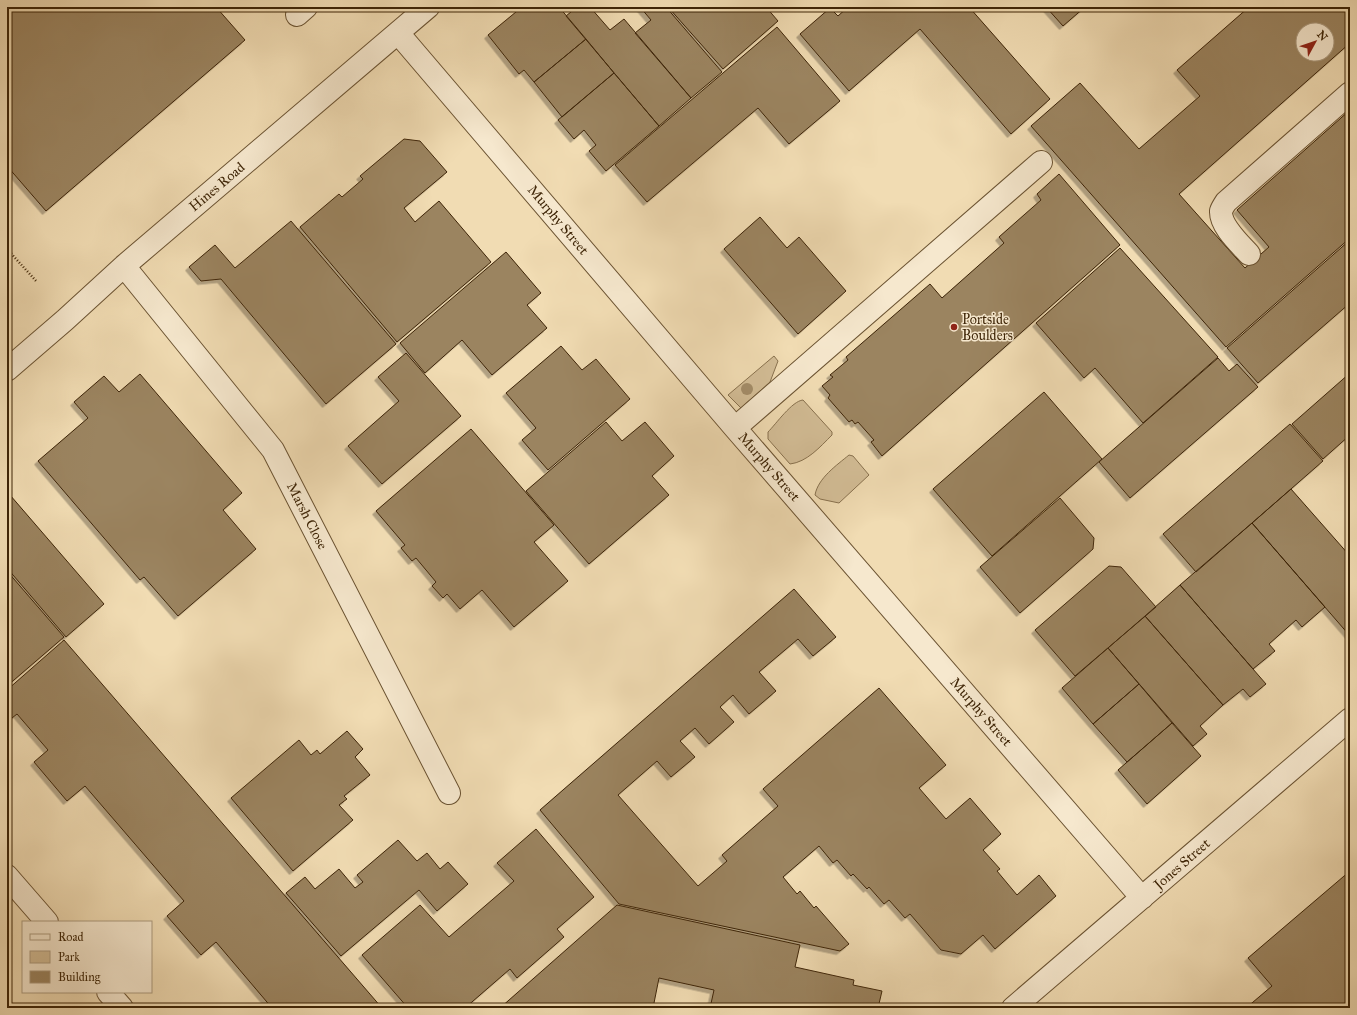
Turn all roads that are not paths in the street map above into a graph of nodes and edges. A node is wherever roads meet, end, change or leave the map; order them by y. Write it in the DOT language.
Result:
graph roads {
  1 [pos="428,7"];
  2 [pos="398,33"];
  3 [pos="1350,93"];
  4 [pos="1041,162"];
  5 [pos="1250,254"];
  6 [pos="124,266"];
  7 [pos="7,370"];
  8 [pos="735,428"];
  9 [pos="1350,720"];
  10 [pos="449,793"];
  11 [pos="7,876"];
  12 [pos="1142,898"];
  13 [pos="46,921"];
  14 [pos="109,993"];
  15 [pos="122,1008"];
  16 [pos="1013,1008"];
  1 -- 2 [label="street, Hines Road"];
  2 -- 6 [label="street, Hines Road"];
  2 -- 8 [label="street, Murphy Street"];
  3 -- 5 [label="street"];
  4 -- 8 [label="street"];
  6 -- 7 [label="street, Hines Road"];
  6 -- 10 [label="street, Marsh Close"];
  8 -- 12 [label="street, Murphy Street"];
  9 -- 12 [label="street, Jones Street"];
  11 -- 13 [label="street"];
  12 -- 16 [label="street, Jones Street"];
  14 -- 15 [label="street"];
}
